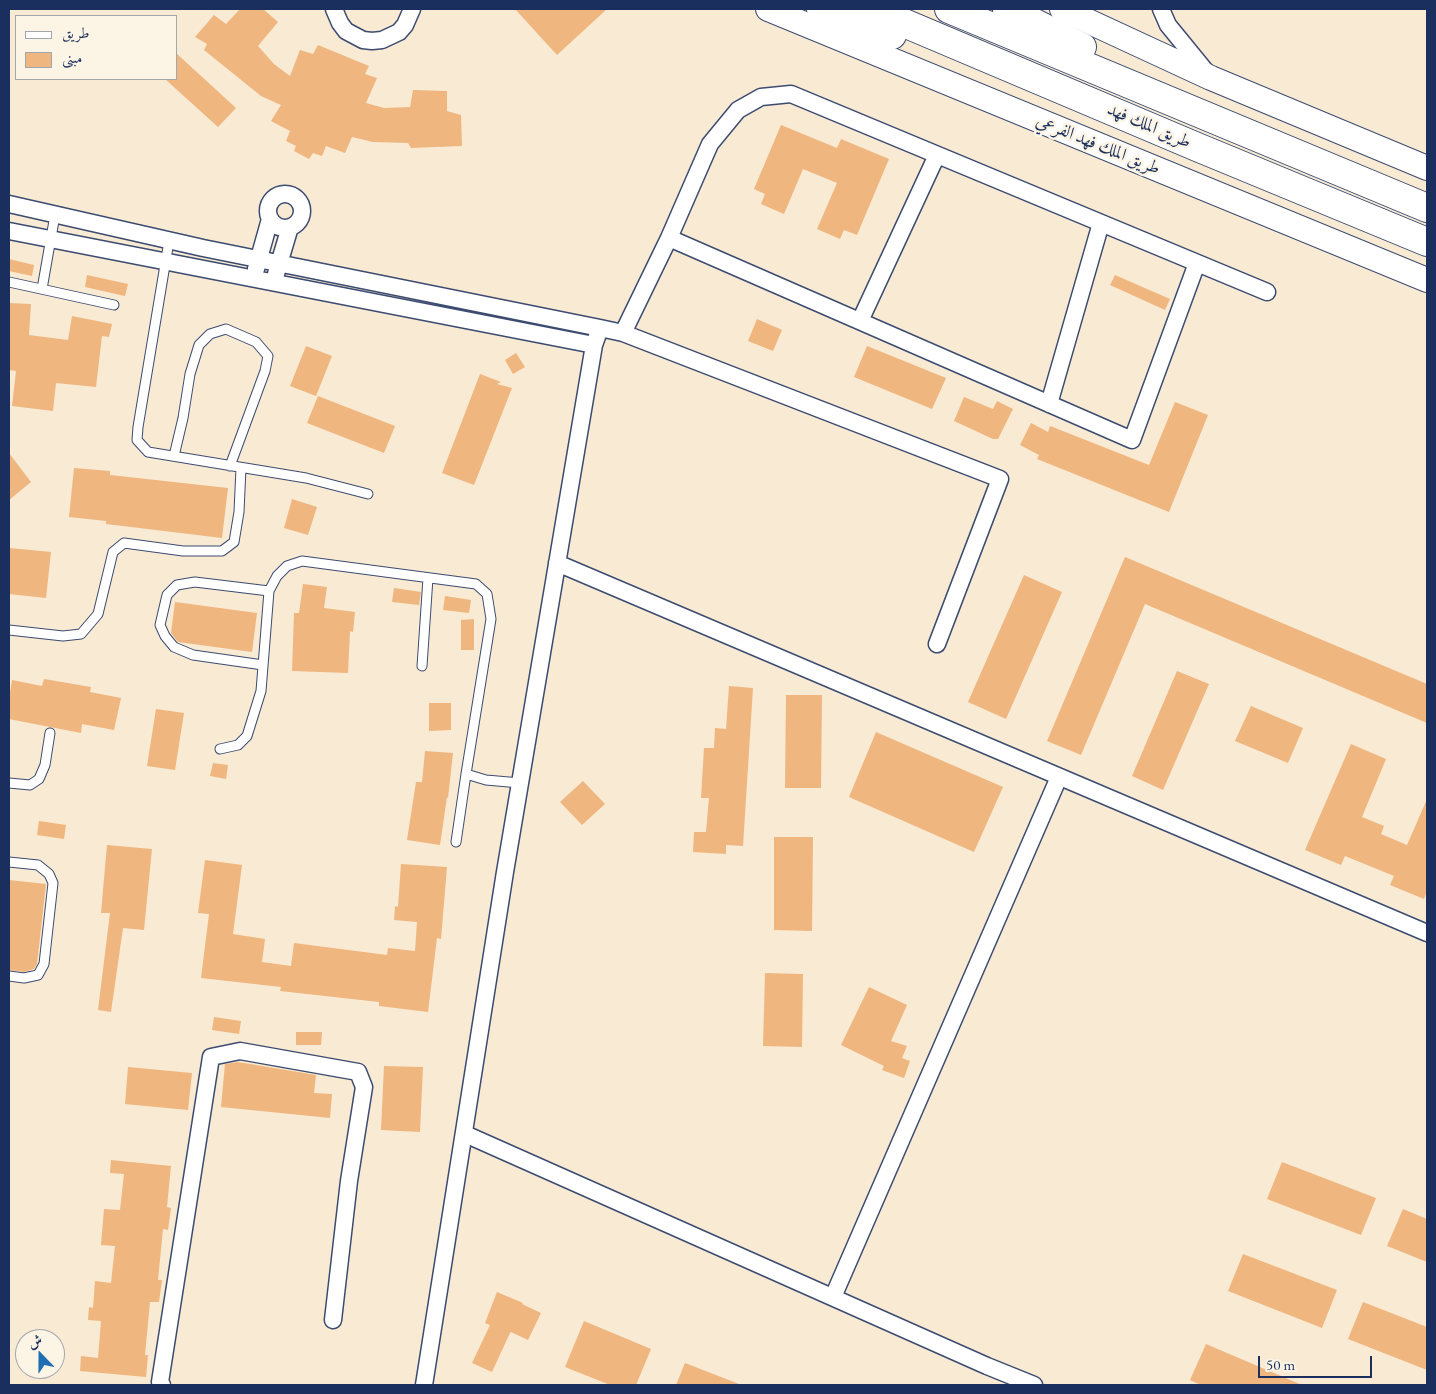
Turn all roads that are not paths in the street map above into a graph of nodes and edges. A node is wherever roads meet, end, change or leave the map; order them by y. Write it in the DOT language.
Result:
graph roads {
  1 [pos="334,9"];
  2 [pos="412,9"];
  3 [pos="768,9"];
  4 [pos="821,9"];
  5 [pos="871,9"];
  6 [pos="949,9"];
  7 [pos="1008,9"];
  8 [pos="1062,9"];
  9 [pos="1160,9"];
  10 [pos="1211,78"];
  11 [pos="1256,137"];
  12 [pos="1196,147"];
  13 [pos="937,155"];
  14 [pos="1427,168"];
  15 [pos="9,204"];
  16 [pos="1427,208"];
  17 [pos="55,215"];
  18 [pos="270,218"];
  19 [pos="1101,223"];
  20 [pos="290,227"];
  21 [pos="9,231"];
  22 [pos="50,238"];
  23 [pos="669,238"];
  24 [pos="169,241"];
  25 [pos="1427,242"];
  26 [pos="260,260"];
  27 [pos="166,262"];
  28 [pos="1198,263"];
  29 [pos="278,264"];
  30 [pos="253,279"];
  31 [pos="1427,280"];
  32 [pos="9,282"];
  33 [pos="274,283"];
  34 [pos="42,289"];
  35 [pos="1267,292"];
  36 [pos="114,304"];
  37 [pos="860,321"];
  38 [pos="600,328"];
  39 [pos="623,333"];
  40 [pos="594,345"];
  41 [pos="1049,404"];
  42 [pos="174,456"];
  43 [pos="230,466"];
  44 [pos="241,468"];
  45 [pos="368,494"];
  46 [pos="557,563"];
  47 [pos="428,578"];
  48 [pos="270,591"];
  49 [pos="9,630"];
  50 [pos="937,644"];
  51 [pos="263,665"];
  52 [pos="422,666"];
  53 [pos="50,733"];
  54 [pos="220,749"];
  55 [pos="466,774"];
  56 [pos="1059,776"];
  57 [pos="520,782"];
  58 [pos="9,783"];
  59 [pos="456,842"];
  60 [pos="9,862"];
  61 [pos="1427,933"];
  62 [pos="9,976"];
  63 [pos="465,1134"];
  64 [pos="833,1297"];
  65 [pos="333,1320"];
  66 [pos="162,1385"];
  67 [pos="424,1385"];
  68 [pos="1034,1385"];
  1 -- 2 [label="street"];
  3 -- 31 [label="main road, طريق الملك فهد الفرعي"];
  4 -- 12 [label="highway"];
  5 -- 12 [label="highway, طريق الملك فهد"];
  6 -- 11 [label="highway, طريق الملك فهد"];
  7 -- 11 [label="highway"];
  8 -- 10 [label="main road"];
  9 -- 10 [label="street"];
  10 -- 14 [label="main road"];
  11 -- 16 [label="highway, طريق الملك فهد"];
  12 -- 25 [label="highway, طريق الملك فهد"];
  13 -- 19 [label="street"];
  13 -- 23 [label="street"];
  13 -- 37 [label="street"];
  15 -- 17 [label="street"];
  17 -- 22 [label="lane"];
  17 -- 24 [label="street"];
  18 -- 20 [label="street"];
  18 -- 20 [label="street"];
  18 -- 26 [label="street"];
  19 -- 28 [label="street"];
  19 -- 41 [label="street"];
  20 -- 29 [label="street"];
  21 -- 22 [label="street"];
  22 -- 27 [label="street"];
  22 -- 34 [label="lane"];
  23 -- 37 [label="street"];
  23 -- 39 [label="street"];
  24 -- 26 [label="street"];
  24 -- 27 [label="lane"];
  26 -- 29 [label="street"];
  26 -- 30 [label="street"];
  27 -- 30 [label="street"];
  27 -- 42 [label="lane"];
  28 -- 35 [label="street"];
  28 -- 41 [label="street"];
  29 -- 33 [label="street"];
  29 -- 38 [label="street"];
  30 -- 33 [label="street"];
  32 -- 34 [label="lane"];
  33 -- 40 [label="street"];
  34 -- 36 [label="lane"];
  37 -- 41 [label="street"];
  38 -- 39 [label="street"];
  38 -- 40 [label="street"];
  39 -- 50 [label="street"];
  40 -- 46 [label="street"];
  42 -- 43 [label="lane"];
  42 -- 43 [label="lane"];
  43 -- 44 [label="lane"];
  44 -- 45 [label="lane"];
  44 -- 49 [label="lane"];
  46 -- 56 [label="street"];
  46 -- 57 [label="street"];
  47 -- 48 [label="lane"];
  47 -- 52 [label="lane"];
  47 -- 55 [label="lane"];
  48 -- 51 [label="lane"];
  48 -- 51 [label="lane"];
  51 -- 54 [label="lane"];
  53 -- 58 [label="lane"];
  55 -- 57 [label="lane"];
  55 -- 59 [label="lane"];
  56 -- 61 [label="street"];
  56 -- 64 [label="street"];
  57 -- 63 [label="street"];
  60 -- 62 [label="lane"];
  63 -- 64 [label="street"];
  63 -- 67 [label="street"];
  64 -- 68 [label="street"];
  65 -- 66 [label="street"];
}
